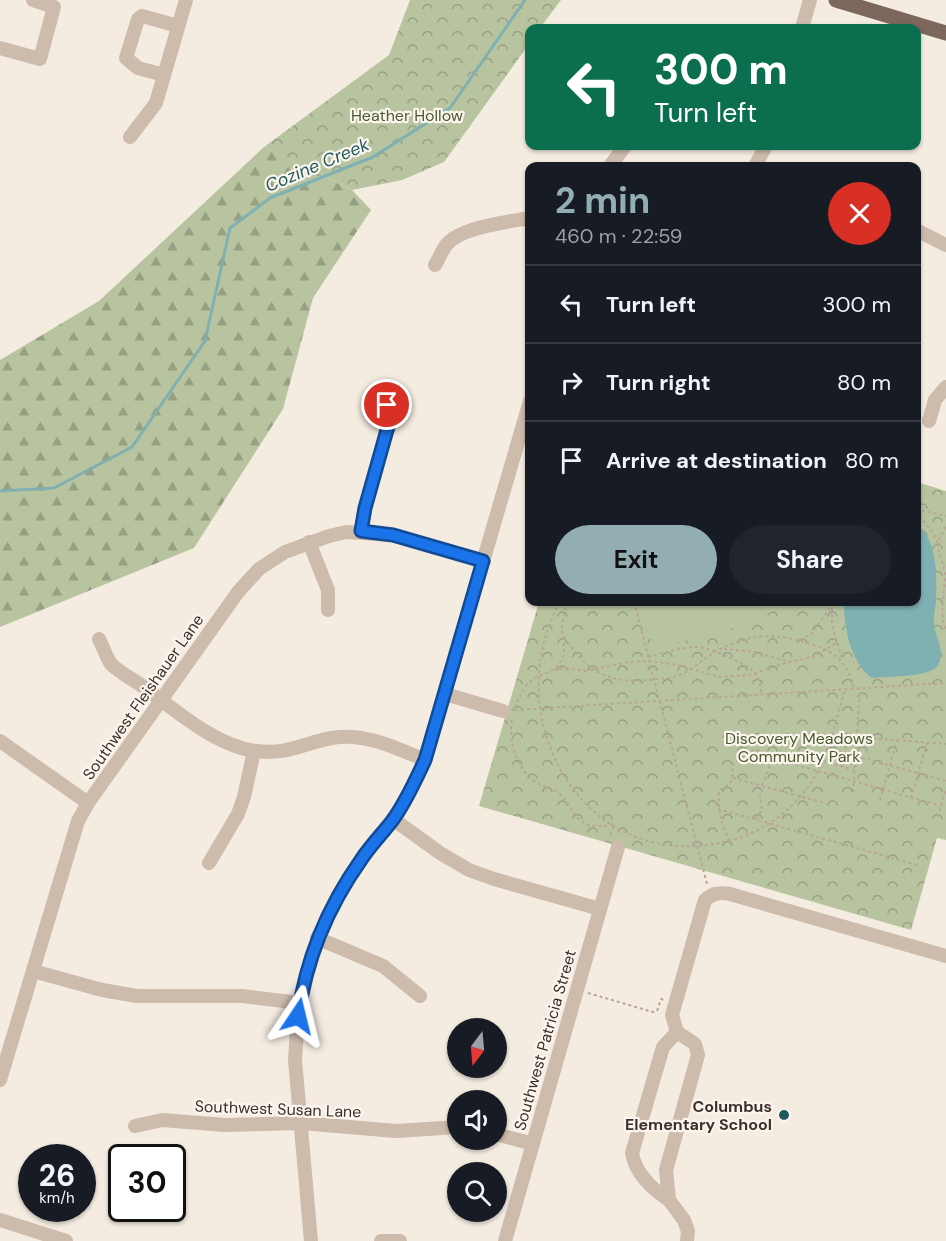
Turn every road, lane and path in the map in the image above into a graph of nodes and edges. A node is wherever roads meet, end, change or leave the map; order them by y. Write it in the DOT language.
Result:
graph roads {
  1 [pos="33,0"];
  2 [pos="186,0"];
  3 [pos="810,0"];
  4 [pos="836,0"];
  5 [pos="803,24"];
  6 [pos="916,24"];
  7 [pos="178,26"];
  8 [pos="921,26"];
  9 [pos="946,33"];
  10 [pos="0,48"];
  11 [pos="162,82"];
  12 [pos="130,137"];
  13 [pos="525,219"];
  14 [pos="921,232"];
  15 [pos="946,245"];
  16 [pos="435,265"];
  17 [pos="946,387"];
  18 [pos="387,405"];
  19 [pos="929,421"];
  20 [pos="525,432"];
  21 [pos="921,511"];
  22 [pos="921,516"];
  23 [pos="946,516"];
  24 [pos="946,527"];
  25 [pos="361,531"];
  26 [pos="309,542"];
  27 [pos="938,544"];
  28 [pos="483,561"];
  29 [pos="558,606"];
  30 [pos="566,606"];
  31 [pos="635,606"];
  32 [pos="831,607"];
  33 [pos="328,610"];
  34 [pos="946,630"];
  35 [pos="564,637"];
  36 [pos="99,639"];
  37 [pos="800,640"];
  38 [pos="836,643"];
  39 [pos="722,649"];
  40 [pos="826,650"];
  41 [pos="714,651"];
  42 [pos="648,657"];
  43 [pos="649,661"];
  44 [pos="843,661"];
  45 [pos="789,662"];
  46 [pos="691,669"];
  47 [pos="554,670"];
  48 [pos="596,670"];
  49 [pos="756,674"];
  50 [pos="539,676"];
  51 [pos="653,679"];
  52 [pos="946,683"];
  53 [pos="855,689"];
  54 [pos="860,689"];
  55 [pos="845,690"];
  56 [pos="445,694"];
  57 [pos="761,695"];
  58 [pos="162,700"];
  59 [pos="659,702"];
  60 [pos="540,709"];
  61 [pos="509,711"];
  62 [pos="831,735"];
  63 [pos="839,736"];
  64 [pos="849,737"];
  65 [pos="857,737"];
  66 [pos="897,740"];
  67 [pos="0,741"];
  68 [pos="927,742"];
  69 [pos="946,744"];
  70 [pos="827,748"];
  71 [pos="836,750"];
  72 [pos="254,751"];
  73 [pos="845,752"];
  74 [pos="855,755"];
  75 [pos="769,757"];
  76 [pos="425,760"];
  77 [pos="823,761"];
  78 [pos="832,764"];
  79 [pos="890,765"];
  80 [pos="841,766"];
  81 [pos="854,770"];
  82 [pos="818,771"];
  83 [pos="918,773"];
  84 [pos="733,778"];
  85 [pos="853,781"];
  86 [pos="946,781"];
  87 [pos="762,786"];
  88 [pos="946,789"];
  89 [pos="883,790"];
  90 [pos="852,792"];
  91 [pos="800,796"];
  92 [pos="911,798"];
  93 [pos="880,800"];
  94 [pos="88,803"];
  95 [pos="825,803"];
  96 [pos="941,806"];
  97 [pos="718,809"];
  98 [pos="938,817"];
  99 [pos="393,819"];
  100 [pos="756,819"];
  101 [pos="770,823"];
  102 [pos="614,824"];
  103 [pos="730,842"];
  104 [pos="618,847"];
  105 [pos="696,847"];
  106 [pos="209,863"];
  107 [pos="917,865"];
  108 [pos="712,894"];
  109 [pos="600,909"];
  110 [pos="317,938"];
  111 [pos="946,956"];
  112 [pos="33,971"];
  113 [pos="577,990"];
  114 [pos="420,996"];
  115 [pos="300,1003"];
  116 [pos="675,1003"];
  117 [pos="677,1032"];
  118 [pos="4,1051"];
  119 [pos="0,1080"];
  120 [pos="301,1123"];
  121 [pos="135,1126"];
  122 [pos="447,1128"];
  123 [pos="507,1137"];
  124 [pos="533,1144"];
  125 [pos="669,1200"];
  126 [pos="2,1226"];
  127 [pos="66,1241"];
  128 [pos="311,1241"];
  129 [pos="381,1241"];
  130 [pos="400,1241"];
  131 [pos="505,1241"];
  132 [pos="687,1241"];
  1 -- 10 [label="street"];
  2 -- 7 [label="street"];
  3 -- 5 [label="street"];
  4 -- 6 [label="main road"];
  7 -- 11 [label="street"];
  7 -- 11 [label="street"];
  8 -- 9 [label="main road"];
  11 -- 12 [label="street"];
  13 -- 16 [label="street"];
  14 -- 15 [label="street"];
  17 -- 19 [label="street"];
  18 -- 25 [label="street"];
  20 -- 28 [label="street"];
  21 -- 23 [label="path"];
  22 -- 27 [label="path"];
  24 -- 27 [label="path"];
  25 -- 26 [label="street, Southwest Fleishauer Lane"];
  25 -- 28 [label="street, Southwest Fleishauer Lane"];
  26 -- 33 [label="street"];
  26 -- 58 [label="street, Southwest Fleishauer Lane"];
  27 -- 34 [label="path"];
  28 -- 56 [label="street"];
  29 -- 50 [label="path"];
  30 -- 35 [label="path"];
  31 -- 42 [label="path"];
  32 -- 37 [label="path"];
  32 -- 38 [label="path"];
  35 -- 47 [label="path"];
  35 -- 48 [label="path"];
  36 -- 58 [label="street"];
  37 -- 39 [label="path"];
  37 -- 40 [label="path"];
  38 -- 40 [label="path"];
  38 -- 44 [label="path"];
  39 -- 41 [label="path"];
  39 -- 45 [label="path"];
  40 -- 44 [label="path"];
  40 -- 45 [label="path"];
  41 -- 42 [label="path"];
  41 -- 46 [label="path"];
  41 -- 49 [label="path"];
  42 -- 43 [label="path"];
  43 -- 46 [label="path"];
  43 -- 48 [label="path"];
  43 -- 51 [label="path"];
  44 -- 53 [label="path"];
  45 -- 49 [label="path"];
  46 -- 49 [label="path"];
  46 -- 51 [label="path"];
  47 -- 48 [label="path"];
  47 -- 50 [label="path"];
  48 -- 51 [label="path"];
  49 -- 57 [label="path"];
  50 -- 60 [label="path"];
  50 -- 61 [label="path"];
  51 -- 59 [label="path"];
  52 -- 54 [label="path"];
  53 -- 54 [label="path"];
  53 -- 55 [label="path"];
  54 -- 65 [label="path"];
  55 -- 57 [label="path"];
  55 -- 62 [label="path"];
  56 -- 61 [label="street"];
  56 -- 76 [label="street"];
  57 -- 59 [label="path"];
  58 -- 72 [label="street"];
  58 -- 94 [label="street, Southwest Fleishauer Lane"];
  59 -- 60 [label="path"];
  59 -- 105 [label="path"];
  60 -- 61 [label="path"];
  60 -- 102 [label="path"];
  61 -- 102 [label="path"];
  62 -- 63 [label="path"];
  62 -- 70 [label="path"];
  63 -- 64 [label="path"];
  63 -- 71 [label="path"];
  64 -- 65 [label="path"];
  64 -- 73 [label="path"];
  65 -- 66 [label="path"];
  65 -- 74 [label="path"];
  66 -- 68 [label="path"];
  66 -- 79 [label="path"];
  67 -- 94 [label="street"];
  68 -- 69 [label="path"];
  68 -- 83 [label="path"];
  70 -- 71 [label="path"];
  70 -- 77 [label="path"];
  71 -- 73 [label="path"];
  71 -- 78 [label="path"];
  72 -- 76 [label="street"];
  72 -- 106 [label="street"];
  73 -- 74 [label="path"];
  73 -- 80 [label="path"];
  74 -- 79 [label="path"];
  74 -- 81 [label="path"];
  75 -- 82 [label="path"];
  75 -- 84 [label="path"];
  75 -- 87 [label="path"];
  76 -- 99 [label="street"];
  77 -- 78 [label="path"];
  77 -- 82 [label="path"];
  78 -- 80 [label="path"];
  79 -- 83 [label="path"];
  79 -- 89 [label="path"];
  80 -- 81 [label="path"];
  81 -- 85 [label="path"];
  82 -- 85 [label="path"];
  82 -- 91 [label="path"];
  83 -- 86 [label="path"];
  83 -- 92 [label="path"];
  84 -- 87 [label="path"];
  84 -- 97 [label="path"];
  85 -- 89 [label="path"];
  85 -- 90 [label="path"];
  87 -- 91 [label="path"];
  87 -- 100 [label="path"];
  88 -- 96 [label="path"];
  89 -- 92 [label="path"];
  89 -- 93 [label="path"];
  91 -- 95 [label="path"];
  91 -- 101 [label="path"];
  92 -- 96 [label="path"];
  94 -- 112 [label="street, Southwest Fleishauer Lane"];
  96 -- 98 [label="path"];
  97 -- 100 [label="path"];
  97 -- 103 [label="path"];
  99 -- 109 [label="street"];
  99 -- 110 [label="street"];
  100 -- 101 [label="path"];
  101 -- 103 [label="path"];
  101 -- 107 [label="path"];
  102 -- 104 [label="path"];
  102 -- 105 [label="path"];
  103 -- 105 [label="path"];
  104 -- 109 [label="street, Southwest Patricia Street"];
  105 -- 108 [label="path"];
  108 -- 111 [label="street"];
  108 -- 116 [label="street"];
  109 -- 113 [label="street, Southwest Patricia Street"];
  110 -- 114 [label="street"];
  110 -- 115 [label="street"];
  112 -- 115 [label="street"];
  112 -- 118 [label="street, Southwest Fleishauer Lane"];
  113 -- 116 [label="path"];
  113 -- 124 [label="street, Southwest Patricia Street"];
  115 -- 120 [label="street"];
  116 -- 117 [label="street"];
  117 -- 125 [label="street"];
  117 -- 125 [label="street"];
  118 -- 119 [label="street, Southwest Fleishauer Lane"];
  120 -- 121 [label="street, Southwest Susan Lane"];
  120 -- 122 [label="street, Southwest Susan Lane"];
  120 -- 128 [label="street"];
  123 -- 124 [label="street"];
  124 -- 131 [label="street, Southwest Patricia Street"];
  125 -- 132 [label="street"];
  126 -- 127 [label="street"];
  129 -- 130 [label="street"];
}
